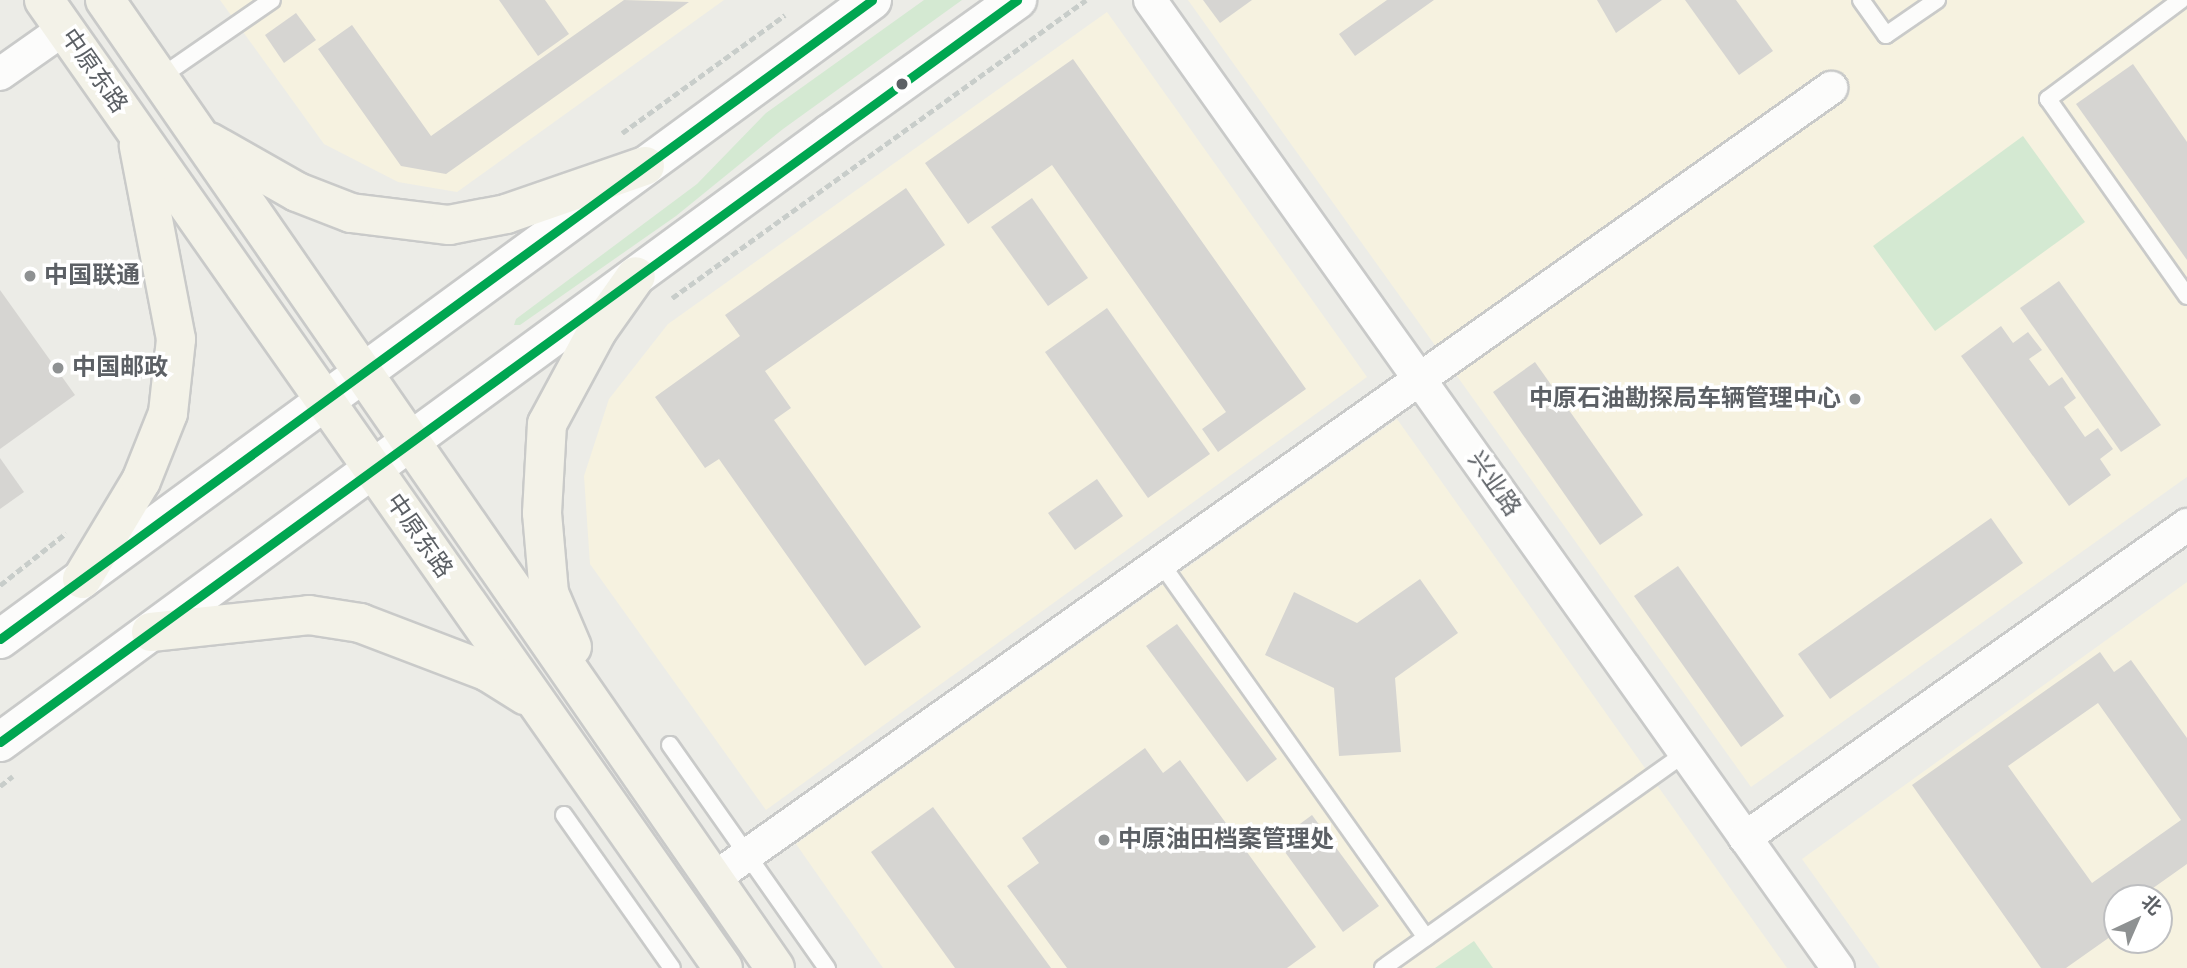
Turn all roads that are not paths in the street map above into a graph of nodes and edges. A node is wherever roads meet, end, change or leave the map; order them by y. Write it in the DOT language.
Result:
graph roads {
  1 [pos="105,0"];
  2 [pos="272,0"];
  3 [pos="872,0"];
  4 [pos="1017,0"];
  5 [pos="1150,0"];
  6 [pos="1861,0"];
  7 [pos="1937,0"];
  8 [pos="2181,0"];
  9 [pos="54,15"];
  10 [pos="0,74"];
  11 [pos="159,78"];
  12 [pos="1831,88"];
  13 [pos="136,130"];
  14 [pos="199,136"];
  15 [pos="645,166"];
  16 [pos="636,276"];
  17 [pos="2187,296"];
  18 [pos="363,373"];
  19 [pos="1418,378"];
  20 [pos="325,401"];
  21 [pos="410,442"];
  22 [pos="373,469"];
  23 [pos="2187,525"];
  24 [pos="1160,562"];
  25 [pos="82,579"];
  26 [pos="151,632"];
  27 [pos="0,639"];
  28 [pos="536,702"];
  29 [pos="600,717"];
  30 [pos="0,743"];
  31 [pos="670,745"];
  32 [pos="1686,753"];
  33 [pos="564,815"];
  34 [pos="1745,838"];
  35 [pos="747,854"];
  36 [pos="713,878"];
  37 [pos="1426,937"];
  38 [pos="672,968"];
  39 [pos="723,968"];
  40 [pos="775,968"];
  41 [pos="827,968"];
  42 [pos="1383,968"];
  43 [pos="1838,968"];
  1 -- 11 [label="main road, 中原东路"];
  2 -- 11 [label="lane"];
  3 -- 15 [label="main road"];
  4 -- 16 [label="main road"];
  5 -- 19 [label="street, 兴业路"];
  6 -- 7 [label="lane"];
  8 -- 17 [label="lane"];
  9 -- 10 [label="street"];
  9 -- 13 [label="main road, 中原东路"];
  11 -- 14 [label="main road, 中原东路"];
  12 -- 19 [label="street"];
  13 -- 20 [label="main road, 中原东路"];
  13 -- 25 [label="main road"];
  14 -- 15 [label="main road"];
  14 -- 18 [label="main road, 中原东路"];
  15 -- 18 [label="main road"];
  16 -- 21 [label="main road"];
  16 -- 29 [label="main road"];
  18 -- 20 [label="main road"];
  18 -- 21 [label="main road, 中原东路"];
  19 -- 24 [label="street"];
  19 -- 32 [label="street, 兴业路"];
  20 -- 22 [label="main road, 中原东路"];
  20 -- 25 [label="main road"];
  21 -- 22 [label="main road"];
  21 -- 29 [label="main road, 中原东路"];
  22 -- 26 [label="main road"];
  22 -- 28 [label="main road, 中原东路"];
  23 -- 34 [label="street"];
  24 -- 35 [label="street"];
  24 -- 37 [label="lane"];
  25 -- 27 [label="main road"];
  26 -- 28 [label="main road"];
  26 -- 30 [label="main road"];
  28 -- 39 [label="main road, 中原东路"];
  29 -- 36 [label="main road, 中原东路"];
  31 -- 35 [label="lane"];
  32 -- 34 [label="street, 兴业路"];
  32 -- 37 [label="lane"];
  33 -- 38 [label="lane"];
  34 -- 43 [label="street, 兴业路"];
  35 -- 36 [label="street"];
  35 -- 41 [label="lane"];
  36 -- 40 [label="main road, 中原东路"];
  37 -- 42 [label="lane"];
}
